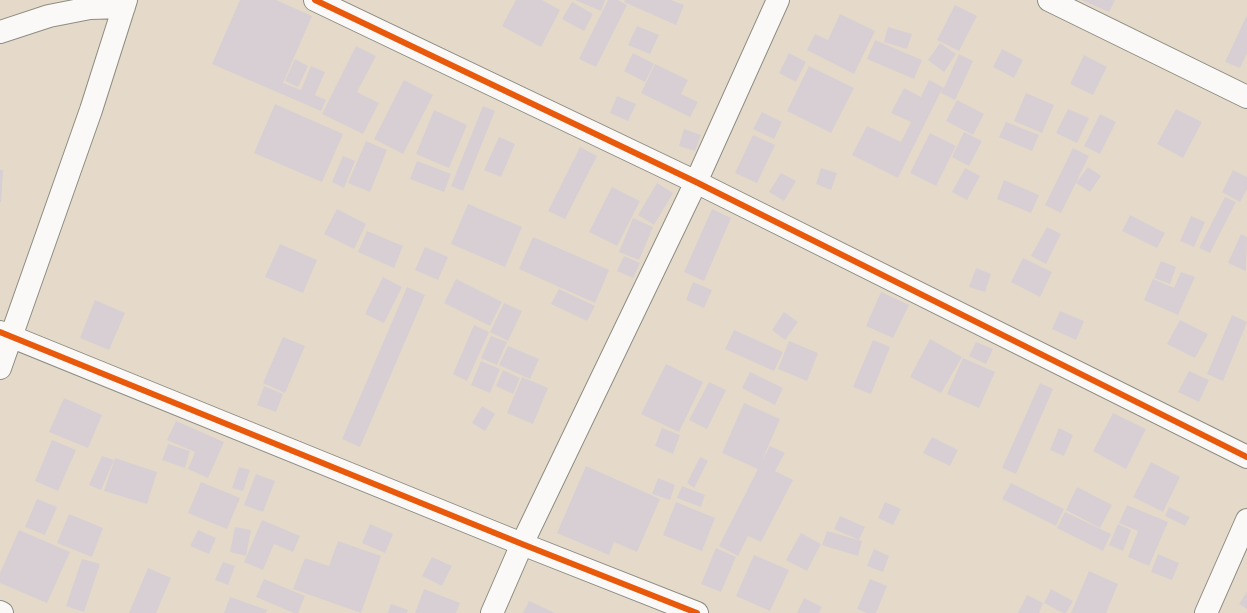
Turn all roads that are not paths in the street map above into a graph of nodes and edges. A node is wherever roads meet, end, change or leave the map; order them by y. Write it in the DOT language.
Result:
graph roads {
  1 [pos="315,0"];
  2 [pos="778,0"];
  3 [pos="1049,0"];
  4 [pos="125,3"];
  5 [pos="0,32"];
  6 [pos="1247,96"];
  7 [pos="696,182"];
  8 [pos="6,334"];
  9 [pos="0,368"];
  10 [pos="1247,457"];
  11 [pos="1247,520"];
  12 [pos="522,544"];
  13 [pos="492,613"];
  14 [pos="697,613"];
  15 [pos="1206,613"];
  1 -- 7 [label="street"];
  2 -- 7 [label="street"];
  3 -- 6 [label="street"];
  4 -- 5 [label="street"];
  4 -- 8 [label="street"];
  7 -- 10 [label="street"];
  7 -- 12 [label="street"];
  8 -- 9 [label="street"];
  8 -- 12 [label="street"];
  11 -- 15 [label="street"];
  12 -- 13 [label="street"];
  12 -- 14 [label="street"];
}
